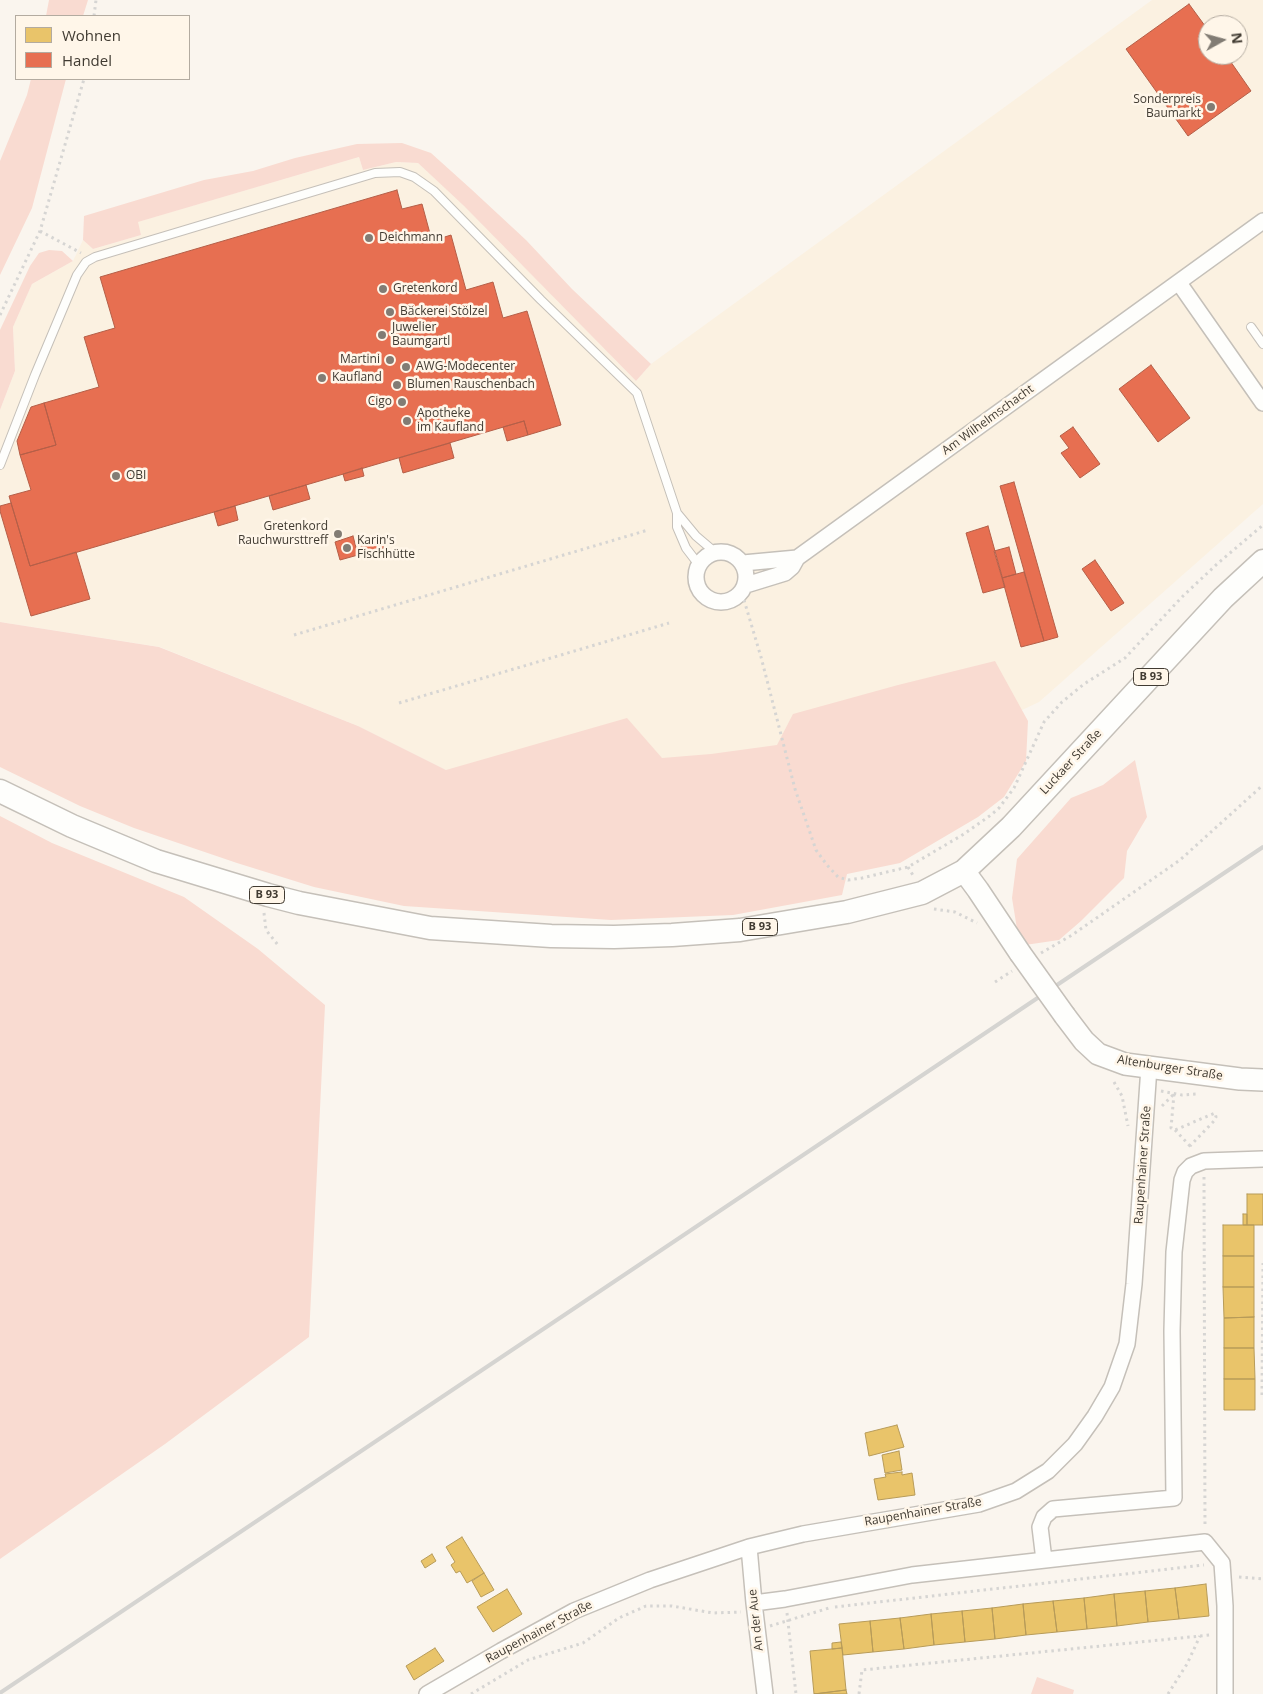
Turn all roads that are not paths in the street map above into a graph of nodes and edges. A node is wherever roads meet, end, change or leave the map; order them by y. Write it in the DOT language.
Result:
graph roads {
  1 [pos="1263,222"];
  2 [pos="1180,282"];
  3 [pos="1251,327"];
  4 [pos="1263,344"];
  5 [pos="1263,403"];
  6 [pos="0,465"];
  7 [pos="677,514"];
  8 [pos="716,553"];
  9 [pos="797,558"];
  10 [pos="1263,561"];
  11 [pos="743,563"];
  12 [pos="699,564"];
  13 [pos="743,589"];
  14 [pos="0,791"];
  15 [pos="964,871"];
  16 [pos="1149,1067"];
  17 [pos="1263,1080"];
  18 [pos="1263,1159"];
  19 [pos="750,1547"];
  20 [pos="1044,1560"];
  21 [pos="754,1606"];
  22 [pos="427,1694"];
  23 [pos="765,1694"];
  24 [pos="1225,1694"];
  1 -- 2 [label="street, Am Wilhelmschacht"];
  2 -- 5 [label="street"];
  2 -- 9 [label="street, Am Wilhelmschacht"];
  3 -- 4 [label="lane"];
  6 -- 7 [label="lane"];
  7 -- 8 [label="lane"];
  7 -- 12 [label="lane"];
  8 -- 11 [label="street"];
  8 -- 12 [label="street"];
  9 -- 11 [label="street"];
  9 -- 13 [label="street, Am Wilhelmschacht"];
  10 -- 15 [label="main road, Luckaer Straße / B 93"];
  11 -- 13 [label="street"];
  12 -- 13 [label="street, Am Wilhelmschacht"];
  14 -- 15 [label="main road, Luckaer Straße / B 93"];
  15 -- 16 [label="street, Altenburger Straße, bridge"];
  16 -- 17 [label="street, Altenburger Straße"];
  16 -- 19 [label="street, Raupenhainer Straße"];
  18 -- 20 [label="street"];
  19 -- 21 [label="street, An der Aue"];
  19 -- 22 [label="street, Raupenhainer Straße"];
  20 -- 21 [label="street"];
  20 -- 24 [label="street"];
  21 -- 23 [label="street, An der Aue"];
}
